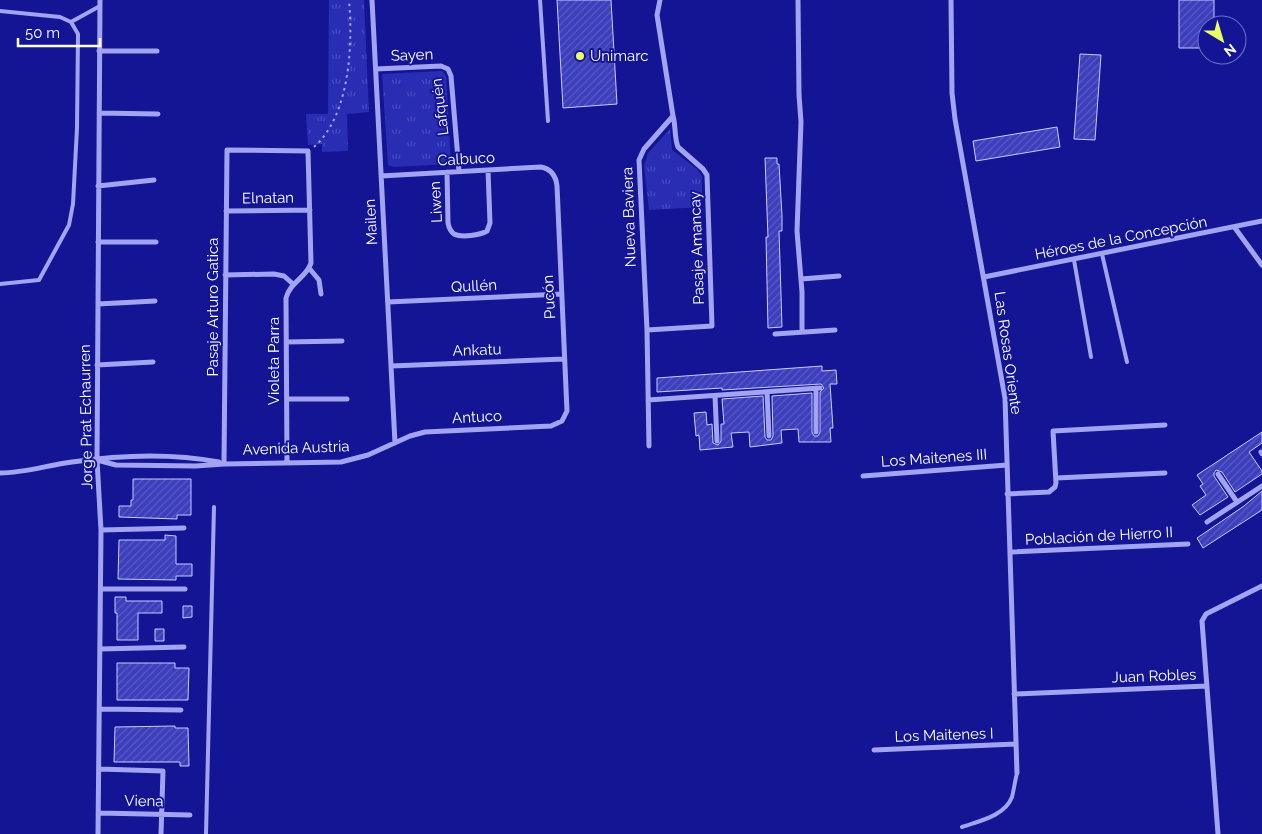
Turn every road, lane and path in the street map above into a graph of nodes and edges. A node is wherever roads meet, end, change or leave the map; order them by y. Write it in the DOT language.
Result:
graph roads {
  1 [pos="349,0"];
  2 [pos="372,0"];
  3 [pos="540,0"];
  4 [pos="660,0"];
  5 [pos="798,0"];
  6 [pos="951,0"];
  7 [pos="100,3"];
  8 [pos="0,11"];
  9 [pos="71,22"];
  10 [pos="99,51"];
  11 [pos="157,51"];
  12 [pos="376,69"];
  13 [pos="448,69"];
  14 [pos="99,114"];
  15 [pos="158,114"];
  16 [pos="673,116"];
  17 [pos="548,121"];
  18 [pos="308,151"];
  19 [pos="488,170"];
  20 [pos="447,172"];
  21 [pos="459,172"];
  22 [pos="552,172"];
  23 [pos="382,176"];
  24 [pos="154,180"];
  25 [pos="98,186"];
  26 [pos="310,210"];
  27 [pos="226,211"];
  28 [pos="1262,221"];
  29 [pos="1236,228"];
  30 [pos="98,242"];
  31 [pos="156,242"];
  32 [pos="1102,254"];
  33 [pos="1074,260"];
  34 [pos="1262,265"];
  35 [pos="310,268"];
  36 [pos="225,275"];
  37 [pos="839,276"];
  38 [pos="984,277"];
  39 [pos="801,280"];
  40 [pos="0,284"];
  41 [pos="293,284"];
  42 [pos="320,294"];
  43 [pos="562,294"];
  44 [pos="155,301"];
  45 [pos="388,302"];
  46 [pos="98,304"];
  47 [pos="647,330"];
  48 [pos="835,330"];
  49 [pos="802,332"];
  50 [pos="775,334"];
  51 [pos="342,341"];
  52 [pos="286,342"];
  53 [pos="1091,357"];
  54 [pos="564,359"];
  55 [pos="153,362"];
  56 [pos="1127,362"];
  57 [pos="97,365"];
  58 [pos="391,366"];
  59 [pos="767,392"];
  60 [pos="715,396"];
  61 [pos="287,399"];
  62 [pos="347,399"];
  63 [pos="648,400"];
  64 [pos="562,421"];
  65 [pos="1165,425"];
  66 [pos="816,432"];
  67 [pos="769,436"];
  68 [pos="718,442"];
  69 [pos="395,443"];
  70 [pos="649,446"];
  71 [pos="96,460"];
  72 [pos="287,463"];
  73 [pos="224,464"];
  74 [pos="1007,465"];
  75 [pos="1165,472"];
  76 [pos="0,473"];
  77 [pos="1218,474"];
  78 [pos="863,476"];
  79 [pos="1056,478"];
  80 [pos="1262,486"];
  81 [pos="1007,494"];
  82 [pos="1237,502"];
  83 [pos="214,507"];
  84 [pos="1207,522"];
  85 [pos="184,528"];
  86 [pos="102,530"];
  87 [pos="1188,544"];
  88 [pos="1010,552"];
  89 [pos="1262,586"];
  90 [pos="101,589"];
  91 [pos="185,589"];
  92 [pos="184,647"];
  93 [pos="100,649"];
  94 [pos="1207,686"];
  95 [pos="1014,694"];
  96 [pos="100,709"];
  97 [pos="181,710"];
  98 [pos="1016,744"];
  99 [pos="874,750"];
  100 [pos="99,769"];
  101 [pos="1017,773"];
  102 [pos="99,813"];
  103 [pos="161,814"];
  104 [pos="190,815"];
  105 [pos="962,827"];
  106 [pos="98,834"];
  107 [pos="161,834"];
  108 [pos="206,834"];
  109 [pos="1218,834"];
  1 -- 18 [label="path"];
  2 -- 12 [label="street, Mailen"];
  3 -- 17 [label="lane"];
  4 -- 16 [label="street"];
  5 -- 39 [label="street"];
  6 -- 38 [label="street, Las Rosas Oriente"];
  7 -- 9 [label="lane"];
  7 -- 10 [label="street, Jorge Prat Echaurren"];
  8 -- 9 [label="lane"];
  9 -- 40 [label="lane"];
  10 -- 11 [label="street"];
  10 -- 14 [label="street, Jorge Prat Echaurren"];
  12 -- 13 [label="street, Sayen"];
  12 -- 23 [label="street, Mailen"];
  13 -- 21 [label="street, Lafquén"];
  14 -- 15 [label="street"];
  14 -- 25 [label="street, Jorge Prat Echaurren"];
  16 -- 47 [label="street, Nueva Baviera"];
  16 -- 47 [label="street, Pasaje Amancay"];
  18 -- 26 [label="street"];
  18 -- 27 [label="street, Pasaje Arturo Gatica"];
  19 -- 20 [label="street, Liwen"];
  19 -- 21 [label="street, Calbuco"];
  19 -- 22 [label="street, Calbuco"];
  20 -- 21 [label="street, Calbuco"];
  20 -- 23 [label="street, Calbuco"];
  22 -- 43 [label="street, Pucón"];
  23 -- 45 [label="street, Mailen"];
  24 -- 25 [label="street"];
  25 -- 30 [label="street, Jorge Prat Echaurren"];
  26 -- 27 [label="street, Elnatan"];
  26 -- 35 [label="street"];
  27 -- 36 [label="street, Pasaje Arturo Gatica"];
  28 -- 29 [label="street, Héroes de la Concepción"];
  29 -- 32 [label="street, Héroes de la Concepción"];
  29 -- 34 [label="street"];
  30 -- 31 [label="street"];
  30 -- 46 [label="street, Jorge Prat Echaurren"];
  32 -- 33 [label="street, Héroes de la Concepción"];
  32 -- 56 [label="lane"];
  33 -- 38 [label="street, Héroes de la Concepción"];
  33 -- 53 [label="lane"];
  35 -- 41 [label="street"];
  35 -- 42 [label="street"];
  36 -- 41 [label="street"];
  36 -- 73 [label="street, Pasaje Arturo Gatica"];
  37 -- 39 [label="street"];
  38 -- 74 [label="street, Las Rosas Oriente"];
  39 -- 49 [label="street"];
  41 -- 52 [label="street, Violeta Parra"];
  43 -- 45 [label="street, Qullén"];
  43 -- 54 [label="street, Pucón"];
  44 -- 46 [label="street"];
  45 -- 58 [label="street, Mailen"];
  46 -- 57 [label="street, Jorge Prat Echaurren"];
  47 -- 63 [label="street, Nueva Baviera"];
  48 -- 49 [label="street"];
  49 -- 50 [label="street"];
  51 -- 52 [label="street"];
  52 -- 61 [label="street, Violeta Parra"];
  54 -- 58 [label="street, Ankatu"];
  54 -- 64 [label="street, Pucón"];
  55 -- 57 [label="street"];
  57 -- 71 [label="street, Jorge Prat Echaurren"];
  58 -- 69 [label="street, Mailen"];
  59 -- 60 [label="street"];
  59 -- 66 [label="street"];
  59 -- 67 [label="street"];
  60 -- 63 [label="street"];
  60 -- 68 [label="street"];
  61 -- 62 [label="street"];
  61 -- 72 [label="street, Violeta Parra"];
  63 -- 70 [label="street, Nueva Baviera"];
  64 -- 69 [label="street, Antuco"];
  65 -- 79 [label="street"];
  69 -- 72 [label="street, Avenida Austria"];
  71 -- 73 [label="street, Avenida Austria"];
  71 -- 73 [label="street, Avenida Austria"];
  71 -- 76 [label="street, Avenida Austria"];
  71 -- 86 [label="street, Jorge Prat Echaurren"];
  72 -- 73 [label="street, Avenida Austria"];
  74 -- 78 [label="street, Los Maitenes III"];
  74 -- 81 [label="street, Las Rosas Oriente"];
  75 -- 79 [label="street"];
  77 -- 82 [label="street"];
  79 -- 81 [label="street"];
  80 -- 82 [label="street"];
  81 -- 88 [label="street, Las Rosas Oriente"];
  82 -- 84 [label="street"];
  83 -- 108 [label="lane"];
  85 -- 86 [label="street"];
  86 -- 90 [label="street, Jorge Prat Echaurren"];
  87 -- 88 [label="street, Población de Hierro II"];
  88 -- 95 [label="street, Las Rosas Oriente"];
  89 -- 94 [label="street"];
  90 -- 91 [label="street"];
  90 -- 93 [label="street, Jorge Prat Echaurren"];
  92 -- 93 [label="street"];
  93 -- 96 [label="street, Jorge Prat Echaurren"];
  94 -- 95 [label="street, Juan Robles"];
  94 -- 109 [label="street, Juan Robles"];
  95 -- 98 [label="street, Las Rosas Oriente"];
  96 -- 97 [label="street"];
  96 -- 100 [label="street, Jorge Prat Echaurren"];
  98 -- 99 [label="street, Los Maitenes I"];
  98 -- 101 [label="street, Las Rosas Oriente"];
  100 -- 102 [label="street, Jorge Prat Echaurren"];
  100 -- 103 [label="street"];
  101 -- 105 [label="lane"];
  102 -- 103 [label="street, Viena"];
  102 -- 106 [label="street, Jorge Prat Echaurren"];
  103 -- 104 [label="street, Viena"];
  103 -- 107 [label="street"];
}
